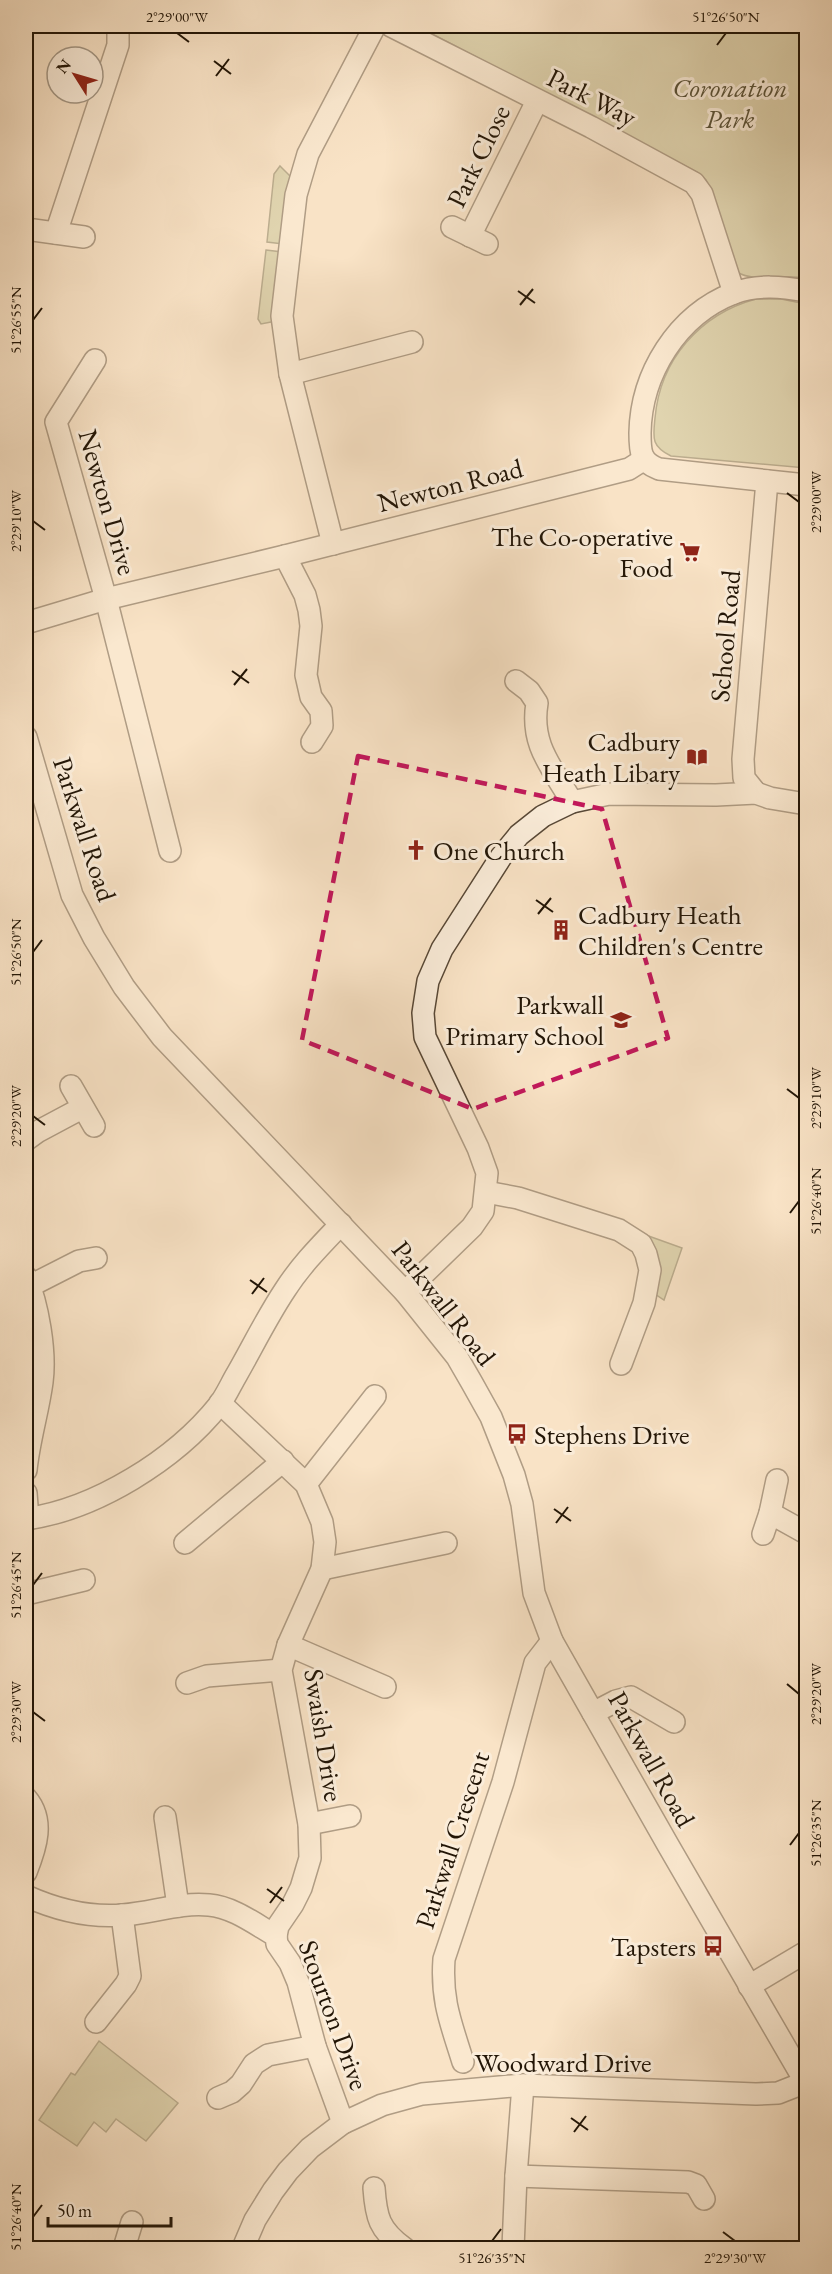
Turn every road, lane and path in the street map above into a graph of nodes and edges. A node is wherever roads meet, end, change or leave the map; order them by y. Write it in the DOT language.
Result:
graph roads {
  1 [pos="118,26"];
  2 [pos="375,26"];
  3 [pos="391,26"];
  4 [pos="537,101"];
  5 [pos="26,229"];
  6 [pos="56,233"];
  7 [pos="470,236"];
  8 [pos="84,237"];
  9 [pos="807,291"];
  10 [pos="734,293"];
  11 [pos="412,342"];
  12 [pos="95,360"];
  13 [pos="290,374"];
  14 [pos="643,460"];
  15 [pos="767,481"];
  16 [pos="807,485"];
  17 [pos="333,544"];
  18 [pos="285,556"];
  19 [pos="106,599"];
  20 [pos="26,623"];
  21 [pos="516,681"];
  22 [pos="26,737"];
  23 [pos="312,742"];
  24 [pos="756,793"];
  25 [pos="572,802"];
  26 [pos="807,804"];
  27 [pos="170,851"];
  28 [pos="71,1086"];
  29 [pos="82,1108"];
  30 [pos="94,1126"];
  31 [pos="26,1140"];
  32 [pos="486,1192"];
  33 [pos="341,1224"];
  34 [pos="96,1258"];
  35 [pos="28,1281"];
  36 [pos="405,1292"];
  37 [pos="621,1364"];
  38 [pos="375,1396"];
  39 [pos="220,1403"];
  40 [pos="28,1438"];
  41 [pos="283,1461"];
  42 [pos="26,1470"];
  43 [pos="777,1480"];
  44 [pos="306,1484"];
  45 [pos="26,1493"];
  46 [pos="770,1513"];
  47 [pos="27,1519"];
  48 [pos="807,1533"];
  49 [pos="763,1534"];
  50 [pos="185,1543"];
  51 [pos="446,1544"];
  52 [pos="322,1569"];
  53 [pos="84,1580"];
  54 [pos="26,1594"];
  55 [pos="552,1641"];
  56 [pos="288,1645"];
  57 [pos="281,1670"];
  58 [pos="187,1683"];
  59 [pos="385,1687"];
  60 [pos="594,1713"];
  61 [pos="674,1722"];
  62 [pos="26,1798"];
  63 [pos="350,1816"];
  64 [pos="165,1817"];
  65 [pos="309,1824"];
  66 [pos="26,1872"];
  67 [pos="26,1896"];
  68 [pos="178,1906"];
  69 [pos="122,1915"];
  70 [pos="276,1935"];
  71 [pos="806,1952"];
  72 [pos="749,1986"];
  73 [pos="96,2022"];
  74 [pos="315,2046"];
  75 [pos="463,2062"];
  76 [pos="806,2082"];
  77 [pos="523,2085"];
  78 [pos="218,2098"];
  79 [pos="344,2123"];
  80 [pos="516,2176"];
  81 [pos="374,2188"];
  82 [pos="704,2199"];
  83 [pos="132,2222"];
  84 [pos="124,2248"];
  85 [pos="243,2248"];
  86 [pos="404,2248"];
  87 [pos="513,2248"];
  1 -- 6 [label="street"];
  2 -- 13 [label="street"];
  3 -- 4 [label="street, Park Way"];
  4 -- 7 [label="street, Park Close"];
  4 -- 10 [label="street, Park Way"];
  5 -- 6 [label="street"];
  6 -- 8 [label="street"];
  9 -- 10 [label="street"];
  10 -- 14 [label="street"];
  11 -- 13 [label="street"];
  12 -- 19 [label="street, Newton Drive"];
  13 -- 17 [label="street"];
  14 -- 15 [label="street"];
  14 -- 17 [label="street, Newton Road"];
  15 -- 16 [label="street"];
  15 -- 24 [label="street, School Road"];
  17 -- 18 [label="street, Newton Road"];
  18 -- 19 [label="street, Newton Road"];
  18 -- 23 [label="street"];
  19 -- 20 [label="street, Newton Road"];
  19 -- 27 [label="street"];
  21 -- 25 [label="street"];
  22 -- 33 [label="street, Parkwall Road"];
  24 -- 25 [label="street"];
  24 -- 26 [label="street"];
  25 -- 32 [label="street"];
  28 -- 29 [label="street"];
  29 -- 30 [label="street"];
  29 -- 31 [label="street"];
  32 -- 36 [label="street"];
  32 -- 37 [label="street"];
  33 -- 36 [label="street, Parkwall Road"];
  33 -- 39 [label="street"];
  34 -- 35 [label="street"];
  35 -- 40 [label="street"];
  36 -- 55 [label="street, Parkwall Road"];
  38 -- 44 [label="street"];
  39 -- 41 [label="street, Swaish Drive"];
  39 -- 47 [label="street"];
  40 -- 42 [label="street"];
  41 -- 44 [label="street, Swaish Drive"];
  41 -- 50 [label="street"];
  43 -- 46 [label="street"];
  44 -- 52 [label="street, Swaish Drive"];
  45 -- 47 [label="street"];
  46 -- 48 [label="street"];
  46 -- 49 [label="street"];
  51 -- 52 [label="street"];
  52 -- 56 [label="street, Swaish Drive"];
  53 -- 54 [label="street"];
  55 -- 60 [label="street, Parkwall Road"];
  55 -- 75 [label="street, Parkwall Crescent"];
  56 -- 57 [label="street, Swaish Drive"];
  56 -- 59 [label="street"];
  57 -- 58 [label="street"];
  57 -- 65 [label="street, Swaish Drive"];
  60 -- 61 [label="street"];
  60 -- 72 [label="street, Parkwall Road"];
  62 -- 66 [label="street"];
  63 -- 65 [label="street"];
  64 -- 68 [label="street"];
  65 -- 70 [label="street, Swaish Drive"];
  67 -- 69 [label="street, Stourton Drive"];
  68 -- 69 [label="street, Stourton Drive"];
  68 -- 70 [label="street, Stourton Drive"];
  69 -- 73 [label="street"];
  70 -- 74 [label="street, Stourton Drive"];
  71 -- 72 [label="street"];
  72 -- 76 [label="street, Parkwall Road"];
  74 -- 78 [label="street"];
  74 -- 79 [label="street, Stourton Drive"];
  76 -- 77 [label="street, Woodward Drive"];
  77 -- 79 [label="street, Woodward Drive"];
  77 -- 80 [label="street"];
  79 -- 85 [label="street, Woodward Drive"];
  80 -- 82 [label="street"];
  80 -- 87 [label="street"];
  81 -- 86 [label="street"];
  83 -- 84 [label="street"];
}
